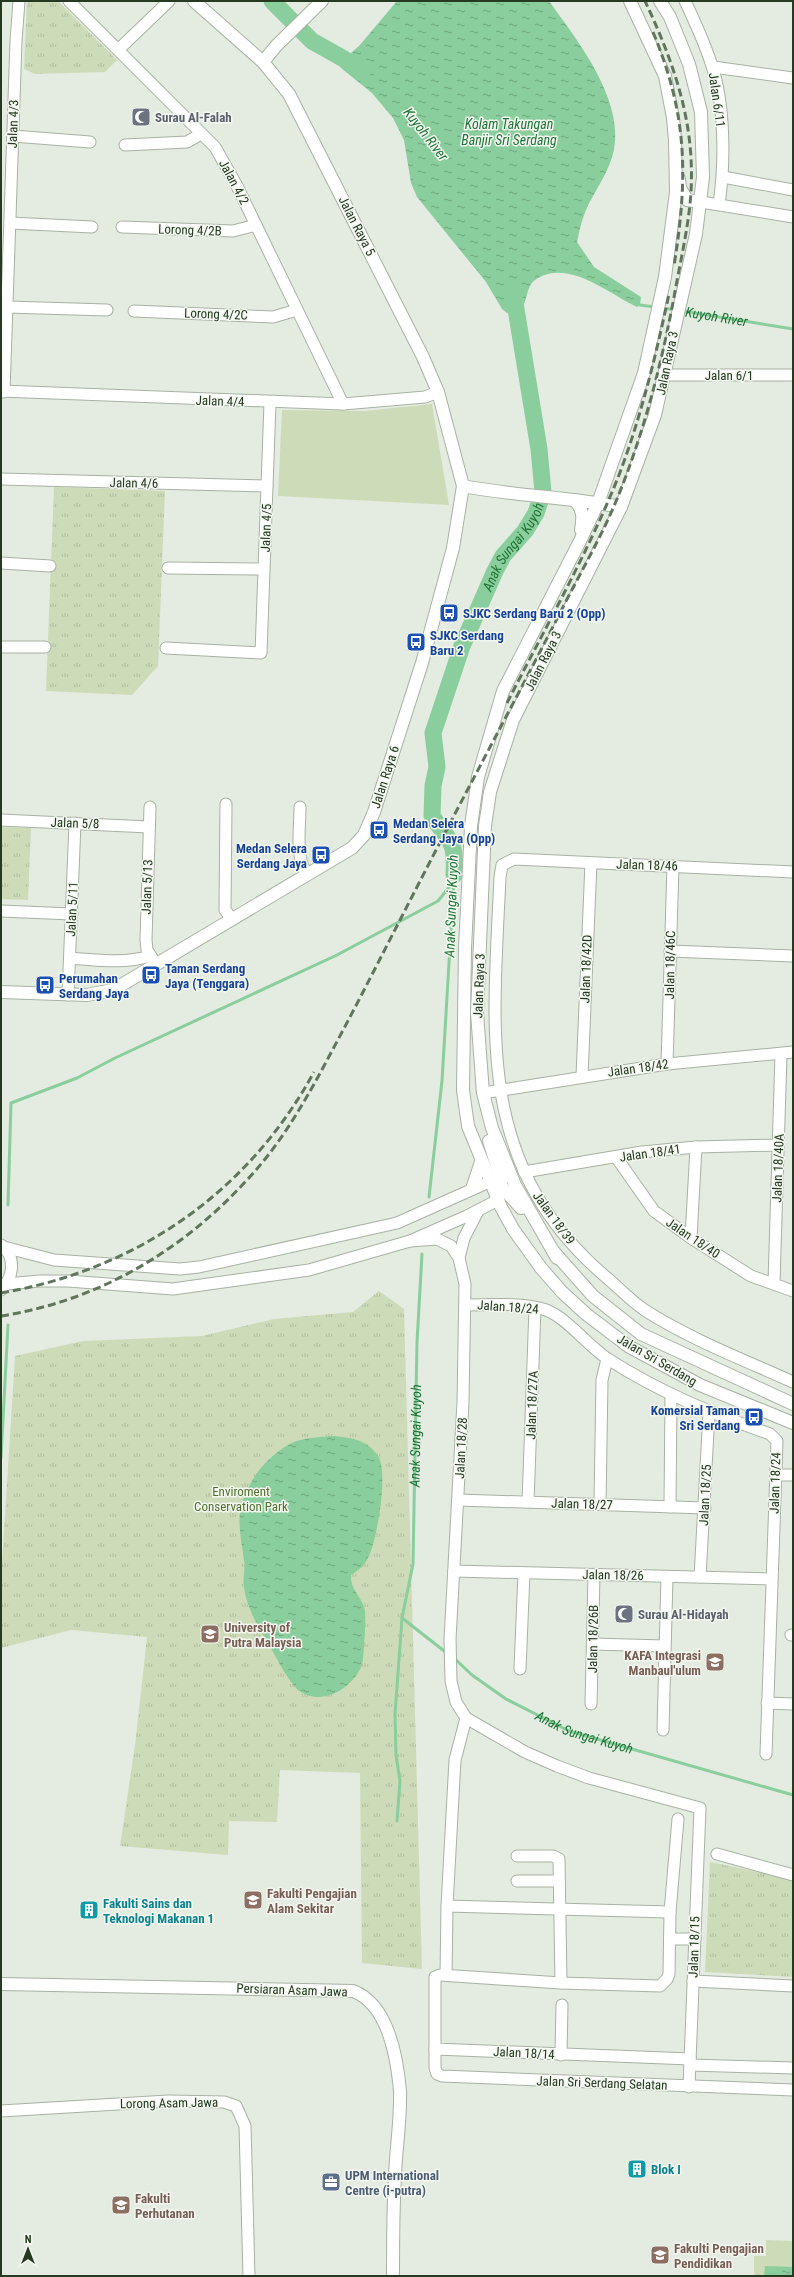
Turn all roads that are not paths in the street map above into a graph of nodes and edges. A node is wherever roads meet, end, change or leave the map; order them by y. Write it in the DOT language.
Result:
graph roads {
  1 [pos="19,1"];
  2 [pos="69,1"];
  3 [pos="169,1"];
  4 [pos="194,1"];
  5 [pos="322,1"];
  6 [pos="630,1"];
  7 [pos="660,1"];
  8 [pos="685,1"];
  9 [pos="118,50"];
  10 [pos="263,62"];
  11 [pos="713,67"];
  12 [pos="793,78"];
  13 [pos="201,134"];
  14 [pos="13,136"];
  15 [pos="675,140"];
  16 [pos="90,142"];
  17 [pos="125,144"];
  18 [pos="722,177"];
  19 [pos="793,190"];
  20 [pos="701,202"];
  21 [pos="719,204"];
  22 [pos="793,217"];
  23 [pos="10,223"];
  24 [pos="256,225"];
  25 [pos="92,226"];
  26 [pos="122,227"];
  27 [pos="7,307"];
  28 [pos="107,310"];
  29 [pos="298,310"];
  30 [pos="134,311"];
  31 [pos="666,375"];
  32 [pos="793,375"];
  33 [pos="2,392"];
  34 [pos="438,392"];
  35 [pos="270,403"];
  36 [pos="343,404"];
  37 [pos="1,479"];
  38 [pos="267,486"];
  39 [pos="463,486"];
  40 [pos="569,499"];
  41 [pos="598,503"];
  42 [pos="621,507"];
  43 [pos="580,541"];
  44 [pos="1,564"];
  45 [pos="50,566"];
  46 [pos="168,568"];
  47 [pos="264,569"];
  48 [pos="1,647"];
  49 [pos="45,647"];
  50 [pos="166,648"];
  51 [pos="226,804"];
  52 [pos="150,807"];
  53 [pos="300,807"];
  54 [pos="1,820"];
  55 [pos="76,824"];
  56 [pos="149,827"];
  57 [pos="591,863"];
  58 [pos="502,865"];
  59 [pos="672,866"];
  60 [pos="793,872"];
  61 [pos="307,875"];
  62 [pos="1,911"];
  63 [pos="72,914"];
  64 [pos="232,919"];
  65 [pos="670,951"];
  66 [pos="793,956"];
  67 [pos="70,958"];
  68 [pos="153,960"];
  69 [pos="1,992"];
  70 [pos="68,995"];
  71 [pos="793,1052"];
  72 [pos="781,1054"];
  73 [pos="667,1064"];
  74 [pos="481,1075"];
  75 [pos="582,1076"];
  76 [pos="500,1089"];
  77 [pos="483,1093"];
  78 [pos="778,1145"];
  79 [pos="696,1147"];
  80 [pos="616,1157"];
  81 [pos="481,1162"];
  82 [pos="524,1172"];
  83 [pos="489,1182"];
  84 [pos="502,1186"];
  85 [pos="472,1189"];
  86 [pos="499,1204"];
  87 [pos="478,1211"];
  88 [pos="691,1238"];
  89 [pos="410,1240"];
  90 [pos="2,1246"];
  91 [pos="459,1258"];
  92 [pos="557,1258"];
  93 [pos="774,1283"];
  94 [pos="4,1287"];
  95 [pos="793,1291"];
  96 [pos="465,1305"];
  97 [pos="536,1308"];
  98 [pos="607,1359"];
  99 [pos="793,1382"];
  100 [pos="671,1395"];
  101 [pos="793,1404"];
  102 [pos="709,1413"];
  103 [pos="793,1423"];
  104 [pos="776,1475"];
  105 [pos="793,1475"];
  106 [pos="458,1500"];
  107 [pos="528,1502"];
  108 [pos="600,1504"];
  109 [pos="670,1506"];
  110 [pos="705,1508"];
  111 [pos="454,1572"];
  112 [pos="524,1573"];
  113 [pos="594,1575"];
  114 [pos="667,1577"];
  115 [pos="700,1577"];
  116 [pos="771,1579"];
  117 [pos="593,1644"];
  118 [pos="664,1646"];
  119 [pos="520,1669"];
  120 [pos="767,1703"];
  121 [pos="591,1704"];
  122 [pos="793,1704"];
  123 [pos="466,1718"];
  124 [pos="663,1730"];
  125 [pos="766,1754"];
  126 [pos="678,1819"];
  127 [pos="717,1854"];
  128 [pos="517,1856"];
  129 [pos="793,1875"];
  130 [pos="517,1882"];
  131 [pos="559,1882"];
  132 [pos="446,1906"];
  133 [pos="561,1909"];
  134 [pos="670,1912"];
  135 [pos="670,1938"];
  136 [pos="695,1939"];
  137 [pos="443,1975"];
  138 [pos="693,1981"];
  139 [pos="561,1982"];
  140 [pos="1,1984"];
  141 [pos="793,1986"];
  142 [pos="562,2005"];
  143 [pos="435,2049"];
  144 [pos="561,2055"];
  145 [pos="690,2062"];
  146 [pos="793,2068"];
  147 [pos="689,2087"];
  148 [pos="793,2090"];
  149 [pos="1,2111"];
  150 [pos="248,2276"];
  151 [pos="393,2276"];
  1 -- 14 [label="street, Jalan 4/3"];
  2 -- 9 [label="street, Jalan 4/2"];
  3 -- 9 [label="street"];
  4 -- 10 [label="street, Jalan Raya 5"];
  5 -- 10 [label="street"];
  6 -- 15 [label="street, Jalan Raya 3"];
  7 -- 20 [label="street, Jalan Raya 3"];
  8 -- 11 [label="street, Jalan 6/11"];
  9 -- 13 [label="street, Jalan 4/2"];
  10 -- 34 [label="street, Jalan Raya 5"];
  11 -- 12 [label="street"];
  11 -- 18 [label="street, Jalan 6/11"];
  13 -- 17 [label="street"];
  13 -- 24 [label="street, Jalan 4/2"];
  14 -- 16 [label="street"];
  14 -- 23 [label="street, Jalan 4/3"];
  15 -- 20 [label="street"];
  15 -- 41 [label="street, Jalan Raya 3"];
  18 -- 19 [label="street"];
  18 -- 21 [label="street, Jalan 6/11"];
  20 -- 21 [label="street"];
  20 -- 31 [label="street, Jalan Raya 3"];
  21 -- 22 [label="street"];
  23 -- 25 [label="street"];
  23 -- 27 [label="street, Jalan 4/3"];
  24 -- 26 [label="street, Lorong 4/2B"];
  24 -- 29 [label="street, Jalan 4/2"];
  27 -- 28 [label="street"];
  27 -- 33 [label="street, Jalan 4/3"];
  29 -- 30 [label="street, Lorong 4/2C"];
  29 -- 36 [label="street, Jalan 4/2"];
  31 -- 32 [label="street, Jalan 6/1"];
  31 -- 42 [label="street, Jalan Raya 3"];
  33 -- 35 [label="street, Jalan 4/4"];
  34 -- 36 [label="street, Jalan 4/4"];
  34 -- 39 [label="street, Jalan Raya 5"];
  35 -- 36 [label="street, Jalan 4/4"];
  35 -- 38 [label="street, Jalan 4/5"];
  37 -- 38 [label="street, Jalan 4/6"];
  38 -- 47 [label="street, Jalan 4/5"];
  39 -- 40 [label="street"];
  39 -- 61 [label="street, Jalan Raya 6"];
  40 -- 41 [label="street"];
  40 -- 43 [label="street"];
  41 -- 42 [label="street"];
  41 -- 43 [label="street, Jalan Raya 3"];
  42 -- 74 [label="street, Jalan Raya 3"];
  43 -- 81 [label="street, Jalan Raya 3"];
  44 -- 45 [label="street"];
  46 -- 47 [label="street"];
  47 -- 50 [label="street, Jalan 4/5"];
  48 -- 49 [label="street"];
  51 -- 64 [label="street"];
  52 -- 56 [label="street, Jalan 5/13"];
  53 -- 61 [label="street"];
  54 -- 55 [label="street, Jalan 5/8"];
  55 -- 56 [label="street, Jalan 5/8"];
  55 -- 63 [label="street, Jalan 5/11"];
  56 -- 68 [label="street, Jalan 5/13"];
  57 -- 58 [label="street, Jalan 18/46"];
  57 -- 59 [label="street, Jalan 18/46"];
  57 -- 75 [label="street, Jalan 18/42D"];
  58 -- 76 [label="street, Jalan 18/39"];
  59 -- 60 [label="street, Jalan 18/46"];
  59 -- 65 [label="street, Jalan 18/46C"];
  61 -- 64 [label="street, Jalan Raya 6"];
  62 -- 63 [label="street"];
  63 -- 67 [label="street, Jalan 5/11"];
  64 -- 68 [label="street, Jalan Raya 6"];
  65 -- 66 [label="street"];
  65 -- 73 [label="street, Jalan 18/46C"];
  67 -- 68 [label="street"];
  67 -- 70 [label="street, Jalan 5/11"];
  68 -- 70 [label="street, Jalan Raya 6"];
  69 -- 70 [label="street, Jalan Raya 6"];
  71 -- 72 [label="street, Jalan 18/42"];
  72 -- 73 [label="street, Jalan 18/42"];
  72 -- 78 [label="street, Jalan 18/40A"];
  73 -- 75 [label="street, Jalan 18/42"];
  74 -- 77 [label="street, Jalan Raya 3"];
  74 -- 84 [label="street"];
  75 -- 76 [label="street, Jalan 18/42"];
  76 -- 77 [label="street, Jalan 18/42"];
  76 -- 82 [label="street, Jalan 18/39"];
  77 -- 92 [label="street, Jalan Raya 3"];
  78 -- 79 [label="street, Jalan 18/41"];
  78 -- 93 [label="street, Jalan 18/40A"];
  79 -- 80 [label="street, Jalan 18/41"];
  79 -- 88 [label="street"];
  80 -- 82 [label="street, Jalan 18/41"];
  80 -- 88 [label="street, Jalan 18/40"];
  81 -- 83 [label="street, Jalan Raya 3"];
  81 -- 85 [label="street"];
  82 -- 99 [label="street, Jalan 18/39"];
  83 -- 84 [label="street"];
  83 -- 85 [label="street"];
  83 -- 86 [label="street, Jalan Raya 3"];
  84 -- 86 [label="street"];
  84 -- 92 [label="street"];
  85 -- 90 [label="street"];
  86 -- 87 [label="street"];
  86 -- 103 [label="street, Jalan Sri Serdang"];
  87 -- 89 [label="street"];
  87 -- 91 [label="street, Jalan 18/28"];
  88 -- 93 [label="street, Jalan 18/40"];
  89 -- 91 [label="street"];
  89 -- 94 [label="street"];
  90 -- 94 [label="street"];
  91 -- 96 [label="street, Jalan 18/28"];
  92 -- 101 [label="street, Jalan Sri Serdang"];
  93 -- 95 [label="street, Jalan 18/40"];
  96 -- 97 [label="street, Jalan 18/24"];
  96 -- 106 [label="street, Jalan 18/28"];
  97 -- 98 [label="street, Jalan 18/24"];
  97 -- 107 [label="street, Jalan 18/27A"];
  98 -- 100 [label="street, Jalan 18/24"];
  98 -- 108 [label="street"];
  100 -- 102 [label="street, Jalan 18/24"];
  100 -- 109 [label="street"];
  102 -- 104 [label="street, Jalan 18/24"];
  102 -- 110 [label="street, Jalan 18/25"];
  104 -- 105 [label="street"];
  104 -- 116 [label="street, Jalan 18/24"];
  106 -- 107 [label="street, Jalan 18/27"];
  106 -- 111 [label="street, Jalan 18/28"];
  107 -- 108 [label="street, Jalan 18/27"];
  108 -- 109 [label="street, Jalan 18/27"];
  109 -- 110 [label="street, Jalan 18/27"];
  110 -- 115 [label="street, Jalan 18/25"];
  111 -- 112 [label="street, Jalan 18/26"];
  111 -- 123 [label="street, Jalan 18/28"];
  112 -- 113 [label="street, Jalan 18/26"];
  112 -- 119 [label="street"];
  113 -- 114 [label="street, Jalan 18/26"];
  113 -- 117 [label="street, Jalan 18/26B"];
  114 -- 115 [label="street, Jalan 18/26"];
  114 -- 118 [label="street"];
  115 -- 116 [label="street, Jalan 18/26"];
  116 -- 120 [label="street, Jalan 18/24"];
  117 -- 118 [label="street"];
  117 -- 121 [label="street, Jalan 18/26B"];
  118 -- 124 [label="street"];
  120 -- 122 [label="street"];
  120 -- 125 [label="street, Jalan 18/24"];
  123 -- 132 [label="street"];
  123 -- 136 [label="street, Jalan 18/15"];
  126 -- 134 [label="street"];
  127 -- 129 [label="street"];
  128 -- 131 [label="street"];
  130 -- 131 [label="street"];
  131 -- 133 [label="street"];
  132 -- 133 [label="street"];
  132 -- 137 [label="street"];
  133 -- 134 [label="street"];
  133 -- 139 [label="street"];
  134 -- 135 [label="street"];
  135 -- 136 [label="street"];
  135 -- 139 [label="street"];
  136 -- 138 [label="street, Jalan 18/15"];
  137 -- 139 [label="street"];
  137 -- 143 [label="street"];
  138 -- 141 [label="street"];
  138 -- 145 [label="street, Jalan 18/15"];
  140 -- 151 [label="street, Persiaran Asam Jawa"];
  142 -- 144 [label="street"];
  143 -- 144 [label="street, Jalan 18/14"];
  143 -- 147 [label="street, Jalan Sri Serdang Selatan"];
  144 -- 145 [label="street, Jalan 18/14"];
  145 -- 146 [label="street, Jalan 18/14"];
  145 -- 147 [label="street, Jalan 18/15"];
  147 -- 148 [label="street, Jalan Sri Serdang Selatan"];
  149 -- 150 [label="street, Lorong Asam Jawa"];
}
